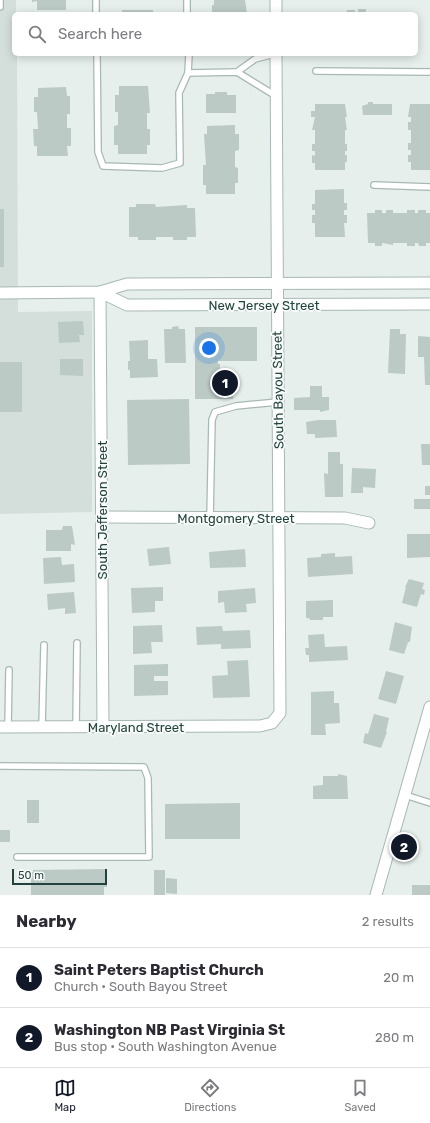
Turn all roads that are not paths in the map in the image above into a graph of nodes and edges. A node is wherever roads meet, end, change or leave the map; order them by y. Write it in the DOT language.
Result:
graph roads {
  1 [pos="0,0"];
  2 [pos="96,0"];
  3 [pos="187,0"];
  4 [pos="276,0"];
  5 [pos="0,7"];
  6 [pos="96,12"];
  7 [pos="187,12"];
  8 [pos="276,12"];
  9 [pos="97,56"];
  10 [pos="189,56"];
  11 [pos="268,56"];
  12 [pos="275,56"];
  13 [pos="316,71"];
  14 [pos="237,72"];
  15 [pos="430,72"];
  16 [pos="188,73"];
  17 [pos="276,96"];
  18 [pos="374,185"];
  19 [pos="430,187"];
  20 [pos="277,283"];
  21 [pos="430,283"];
  22 [pos="100,292"];
  23 [pos="0,293"];
  24 [pos="430,304"];
  25 [pos="277,305"];
  26 [pos="278,402"];
  27 [pos="103,517"];
  28 [pos="210,518"];
  29 [pos="279,518"];
  30 [pos="369,523"];
  31 [pos="77,643"];
  32 [pos="44,645"];
  33 [pos="9,670"];
  34 [pos="430,707"];
  35 [pos="272,723"];
  36 [pos="428,725"];
  37 [pos="4,727"];
  38 [pos="42,727"];
  39 [pos="76,727"];
  40 [pos="103,727"];
  41 [pos="0,766"];
  42 [pos="405,795"];
  43 [pos="430,802"];
  44 [pos="17,857"];
  45 [pos="376,895"];
  1 -- 5 [label="lane"];
  2 -- 6 [label="lane"];
  3 -- 7 [label="lane"];
  4 -- 8 [label="street"];
  9 -- 16 [label="lane"];
  10 -- 16 [label="lane"];
  11 -- 14 [label="lane"];
  12 -- 17 [label="street, South Bayou Street"];
  13 -- 15 [label="lane"];
  14 -- 16 [label="lane"];
  14 -- 17 [label="lane"];
  17 -- 20 [label="street, South Bayou Street"];
  18 -- 19 [label="lane"];
  20 -- 21 [label="street, New Jersey Street"];
  20 -- 22 [label="street, New Jersey Street"];
  20 -- 25 [label="street, South Bayou Street"];
  22 -- 23 [label="street, New Jersey Street"];
  22 -- 25 [label="street, New Jersey Street"];
  22 -- 27 [label="street, South Jefferson Street"];
  24 -- 25 [label="street, New Jersey Street"];
  25 -- 26 [label="street, South Bayou Street"];
  26 -- 28 [label="lane"];
  26 -- 29 [label="street, South Bayou Street"];
  27 -- 28 [label="street, Montgomery Street"];
  27 -- 40 [label="street, South Jefferson Street"];
  28 -- 29 [label="street, Montgomery Street"];
  29 -- 30 [label="street, Montgomery Street"];
  29 -- 35 [label="street, South Bayou Street"];
  31 -- 39 [label="lane"];
  32 -- 38 [label="lane"];
  33 -- 37 [label="lane"];
  34 -- 36 [label="street"];
  35 -- 40 [label="street, Maryland Street"];
  36 -- 42 [label="street"];
  37 -- 38 [label="street, Maryland Street"];
  38 -- 39 [label="street, Maryland Street"];
  39 -- 40 [label="street, Maryland Street"];
  41 -- 44 [label="lane"];
  42 -- 43 [label="lane"];
  42 -- 45 [label="street"];
}
